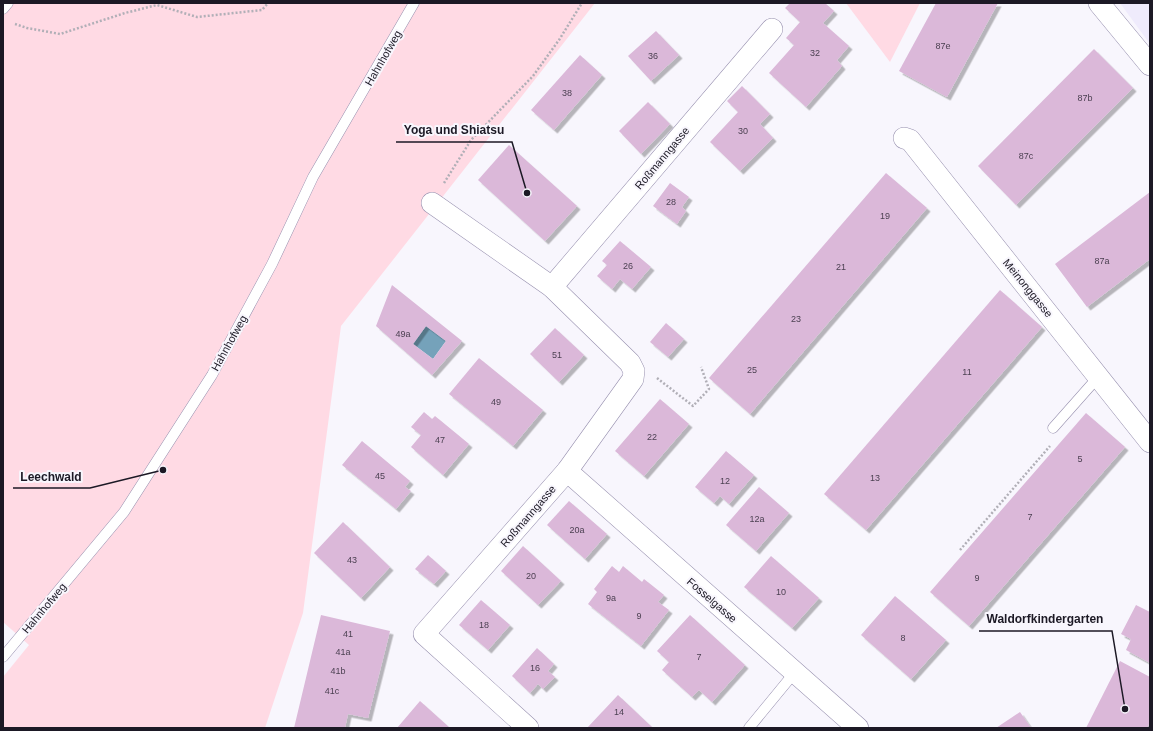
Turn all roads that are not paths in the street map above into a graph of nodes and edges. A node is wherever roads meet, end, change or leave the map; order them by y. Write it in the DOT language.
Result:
graph roads {
  1 [pos="8,3"];
  2 [pos="414,3"];
  3 [pos="1099,3"];
  4 [pos="3,9"];
  5 [pos="772,29"];
  6 [pos="1150,65"];
  7 [pos="904,138"];
  8 [pos="432,203"];
  9 [pos="552,287"];
  10 [pos="1098,376"];
  11 [pos="1053,428"];
  12 [pos="1150,442"];
  13 [pos="567,471"];
  14 [pos="3,657"];
  15 [pos="795,672"];
  16 [pos="528,728"];
  17 [pos="749,728"];
  18 [pos="858,728"];
  1 -- 4 [label="lane"];
  2 -- 14 [label="lane, Hahnhofweg"];
  3 -- 6 [label="street"];
  5 -- 9 [label="street, Roßmanngasse"];
  7 -- 10 [label="street, Meinonggasse"];
  8 -- 9 [label="street, Roßmanngasse"];
  9 -- 13 [label="street, Roßmanngasse"];
  10 -- 11 [label="lane"];
  10 -- 12 [label="street, Meinonggasse"];
  13 -- 15 [label="street, Fosselgasse"];
  13 -- 16 [label="street, Roßmanngasse"];
  15 -- 17 [label="lane"];
  15 -- 18 [label="street, Fosselgasse"];
}
